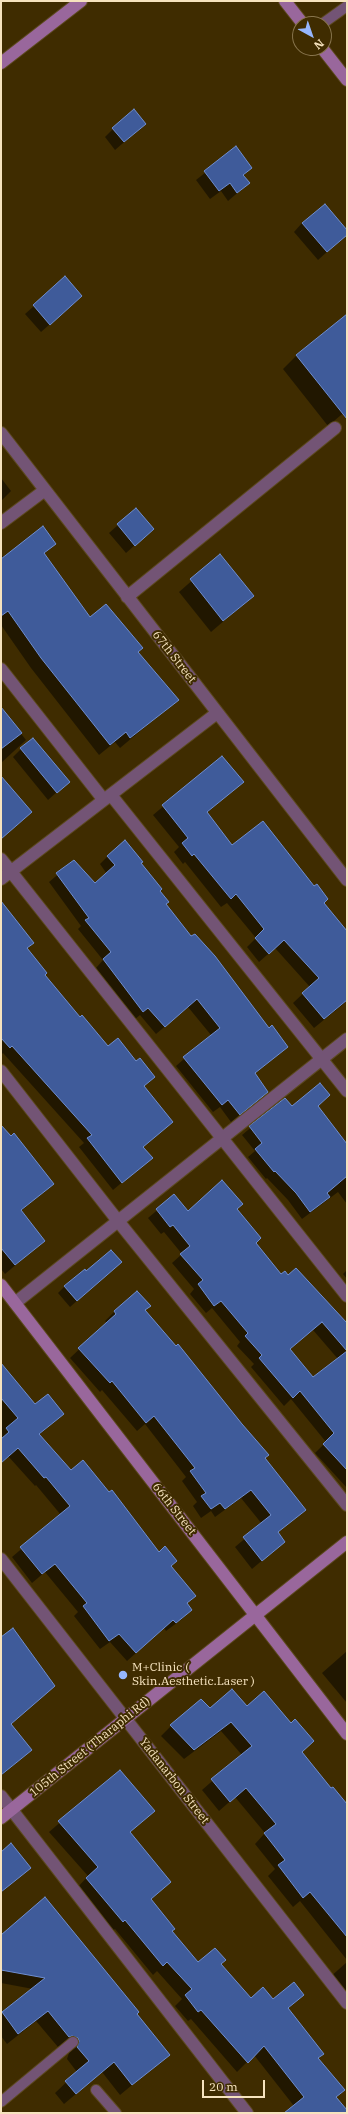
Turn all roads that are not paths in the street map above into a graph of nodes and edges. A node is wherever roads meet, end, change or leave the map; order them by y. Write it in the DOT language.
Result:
graph roads {
  1 [pos="81,1"];
  2 [pos="285,1"];
  3 [pos="347,6"];
  4 [pos="297,16"];
  5 [pos="332,17"];
  6 [pos="328,56"];
  7 [pos="1,63"];
  8 [pos="347,80"];
  9 [pos="335,428"];
  10 [pos="1,433"];
  11 [pos="45,490"];
  12 [pos="1,523"];
  13 [pos="127,597"];
  14 [pos="1,669"];
  15 [pos="217,713"];
  16 [pos="107,797"];
  17 [pos="1,859"];
  18 [pos="11,871"];
  19 [pos="1,879"];
  20 [pos="347,880"];
  21 [pos="347,1039"];
  22 [pos="322,1060"];
  23 [pos="1,1071"];
  24 [pos="347,1091"];
  25 [pos="223,1138"];
  26 [pos="118,1221"];
  27 [pos="1,1285"];
  28 [pos="347,1296"];
  29 [pos="15,1303"];
  30 [pos="347,1505"];
  31 [pos="347,1542"];
  32 [pos="1,1559"];
  33 [pos="256,1615"];
  34 [pos="126,1719"];
  35 [pos="347,1734"];
  36 [pos="1,1796"];
  37 [pos="12,1809"];
  38 [pos="1,1818"];
  39 [pos="347,2003"];
  40 [pos="73,2042"];
  41 [pos="96,2090"];
  42 [pos="1,2102"];
  43 [pos="116,2113"];
  44 [pos="247,2113"];
  1 -- 7 [label="street"];
  2 -- 4 [label="street"];
  3 -- 5 [label="lane"];
  6 -- 8 [label="street"];
  9 -- 13 [label="street"];
  10 -- 11 [label="street, 67th Street"];
  11 -- 12 [label="street"];
  11 -- 13 [label="street, 67th Street"];
  13 -- 15 [label="street, 67th Street"];
  14 -- 16 [label="street"];
  15 -- 16 [label="street"];
  15 -- 20 [label="street, 67th Street"];
  16 -- 18 [label="street"];
  16 -- 22 [label="street"];
  17 -- 18 [label="street"];
  18 -- 19 [label="street"];
  18 -- 25 [label="street"];
  21 -- 22 [label="street"];
  22 -- 24 [label="street"];
  22 -- 25 [label="street"];
  23 -- 26 [label="street"];
  25 -- 26 [label="street"];
  25 -- 28 [label="street"];
  26 -- 29 [label="street"];
  26 -- 30 [label="street"];
  27 -- 29 [label="street, 66th Street"];
  29 -- 33 [label="street, 66th Street"];
  31 -- 33 [label="street, 105th Street (Tharaphi Rd)"];
  32 -- 34 [label="street, Yadanarbon Street"];
  33 -- 34 [label="street, 105th Street (Tharaphi Rd)"];
  33 -- 35 [label="street, 66th Street"];
  34 -- 37 [label="street, 105th Street (Tharaphi Rd)"];
  34 -- 39 [label="street, Yadanarbon Street"];
  36 -- 37 [label="street"];
  37 -- 38 [label="street, 105th Street (Tharaphi Rd)"];
  37 -- 44 [label="street"];
  40 -- 42 [label="lane"];
  41 -- 43 [label="lane"];
}
